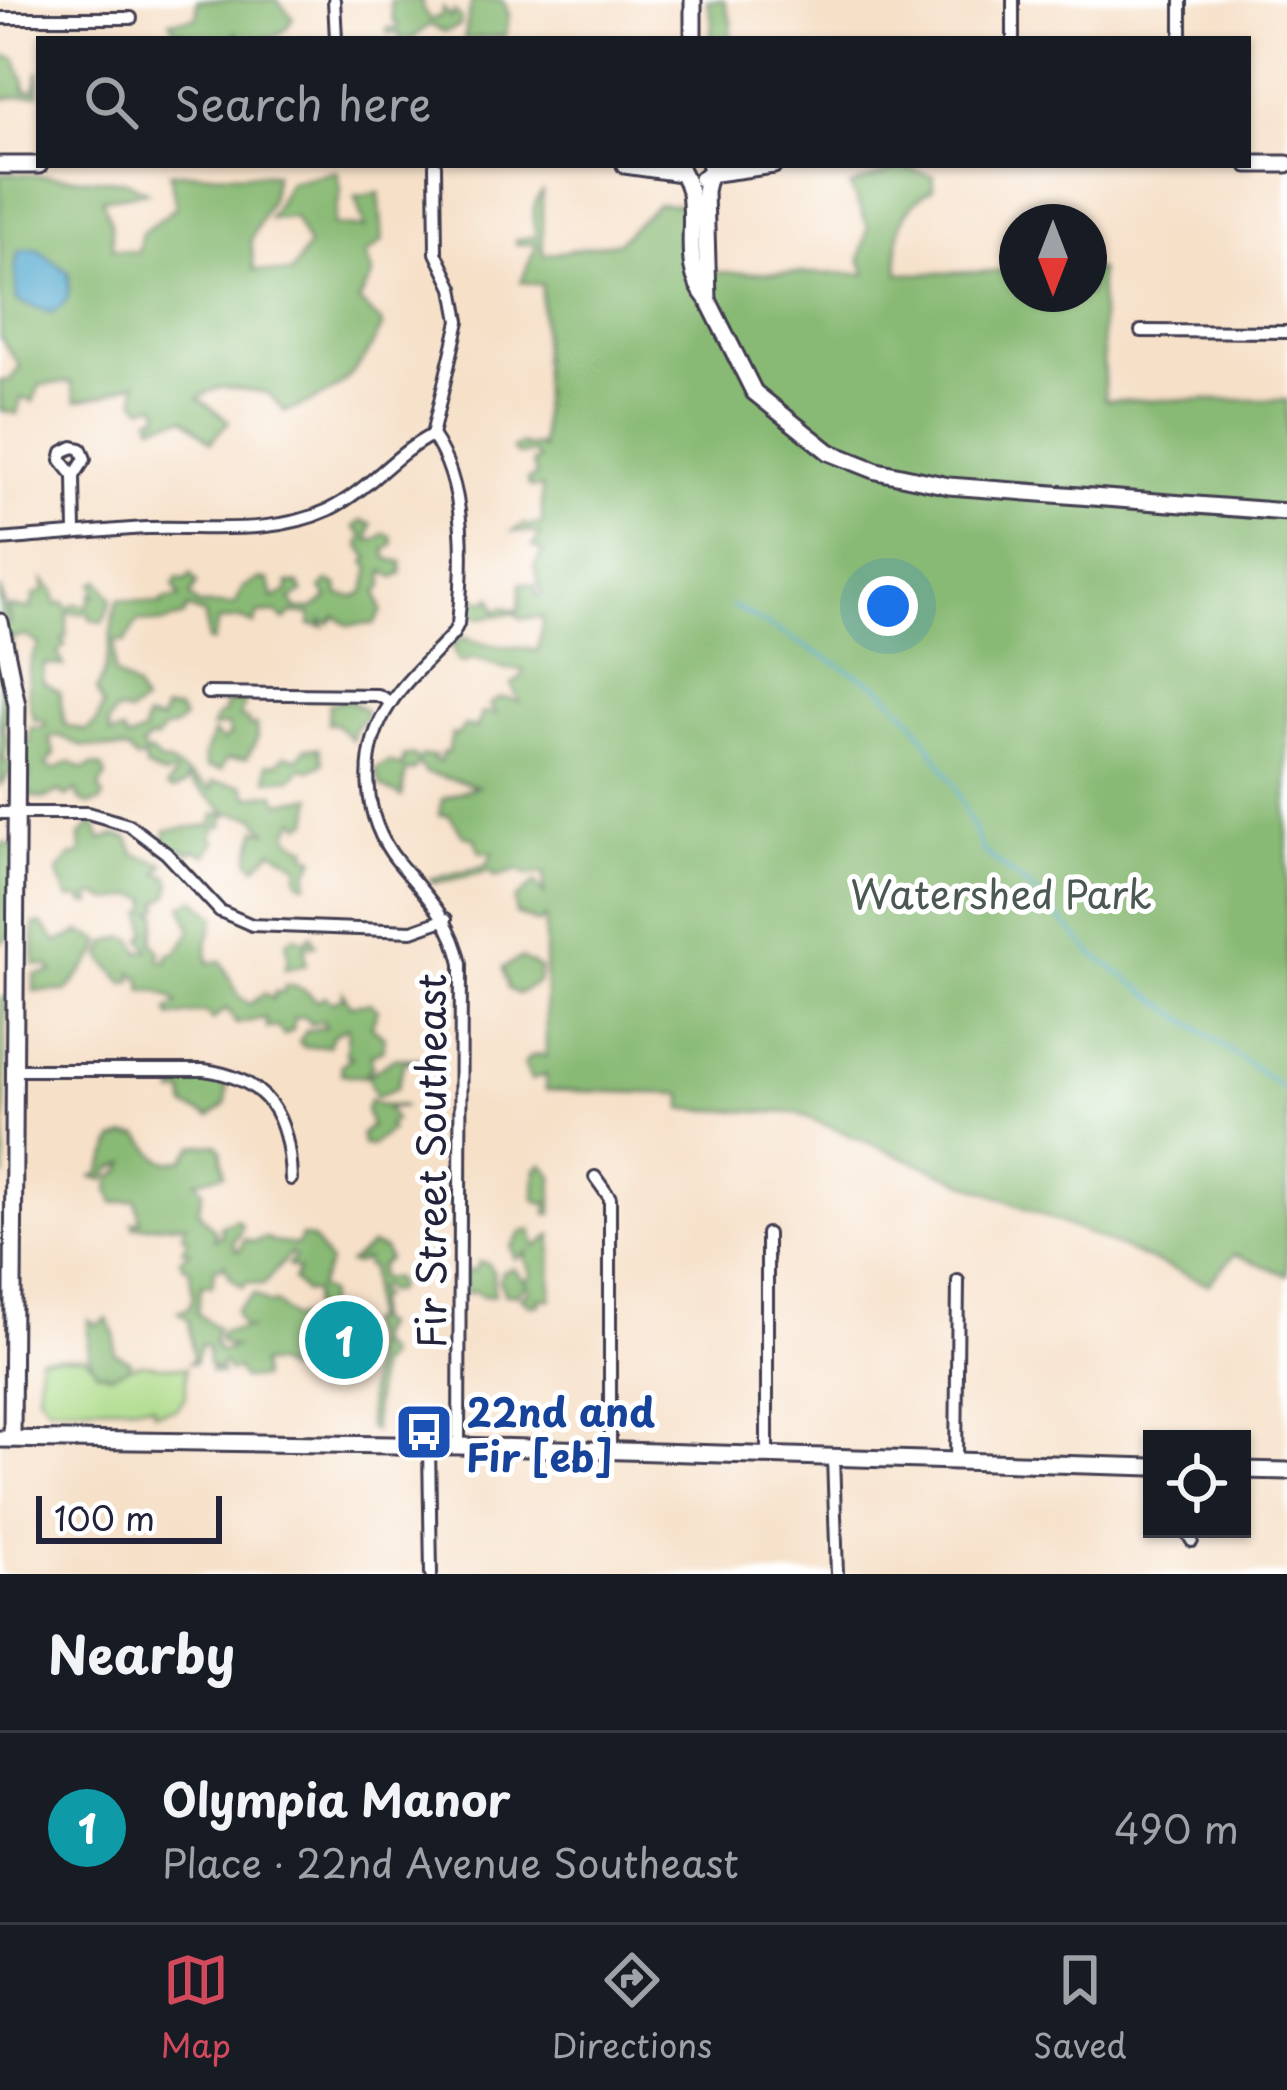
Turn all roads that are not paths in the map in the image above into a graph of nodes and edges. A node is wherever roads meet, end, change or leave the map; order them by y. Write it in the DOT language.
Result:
graph roads {
  1 [pos="334,0"];
  2 [pos="693,0"];
  3 [pos="1013,0"];
  4 [pos="1181,0"];
  5 [pos="0,18"];
  6 [pos="130,18"];
  7 [pos="336,36"];
  8 [pos="693,36"];
  9 [pos="1013,36"];
  10 [pos="1180,36"];
  11 [pos="1251,164"];
  12 [pos="1287,164"];
  13 [pos="0,165"];
  14 [pos="36,165"];
  15 [pos="435,168"];
  16 [pos="710,170"];
  17 [pos="681,171"];
  18 [pos="708,300"];
  19 [pos="1141,332"];
  20 [pos="1287,332"];
  21 [pos="432,435"];
  22 [pos="74,476"];
  23 [pos="1287,512"];
  24 [pos="75,533"];
  25 [pos="0,540"];
  26 [pos="0,622"];
  27 [pos="207,693"];
  28 [pos="391,702"];
  29 [pos="9,813"];
  30 [pos="446,919"];
  31 [pos="16,1070"];
  32 [pos="595,1177"];
  33 [pos="291,1179"];
  34 [pos="766,1234"];
  35 [pos="6,1268"];
  36 [pos="958,1281"];
  37 [pos="6,1439"];
  38 [pos="429,1446"];
  39 [pos="459,1446"];
  40 [pos="610,1450"];
  41 [pos="767,1455"];
  42 [pos="833,1457"];
  43 [pos="956,1461"];
  44 [pos="1143,1467"];
  45 [pos="1251,1470"];
  46 [pos="1287,1471"];
  47 [pos="430,1574"];
  48 [pos="837,1574"];
  1 -- 7 [label="street"];
  2 -- 8 [label="street"];
  3 -- 9 [label="street"];
  4 -- 10 [label="street"];
  5 -- 6 [label="street"];
  11 -- 12 [label="street"];
  13 -- 14 [label="street"];
  15 -- 21 [label="street"];
  16 -- 17 [label="street"];
  16 -- 18 [label="street"];
  17 -- 18 [label="street"];
  18 -- 23 [label="street"];
  19 -- 20 [label="street"];
  21 -- 24 [label="street"];
  21 -- 28 [label="street, Fir Street Southeast"];
  22 -- 24 [label="street"];
  24 -- 25 [label="street"];
  26 -- 29 [label="street"];
  27 -- 28 [label="street"];
  28 -- 30 [label="street, Fir Street Southeast"];
  29 -- 30 [label="street"];
  29 -- 31 [label="street"];
  30 -- 39 [label="street, Fir Street Southeast"];
  31 -- 33 [label="street"];
  31 -- 35 [label="street"];
  32 -- 40 [label="street"];
  34 -- 41 [label="street"];
  35 -- 37 [label="street"];
  36 -- 43 [label="street"];
  37 -- 38 [label="street"];
  38 -- 39 [label="street"];
  38 -- 47 [label="street"];
  39 -- 40 [label="street"];
  40 -- 41 [label="street"];
  41 -- 42 [label="street"];
  42 -- 43 [label="street"];
  42 -- 48 [label="street"];
  43 -- 44 [label="street"];
  45 -- 46 [label="street"];
}
